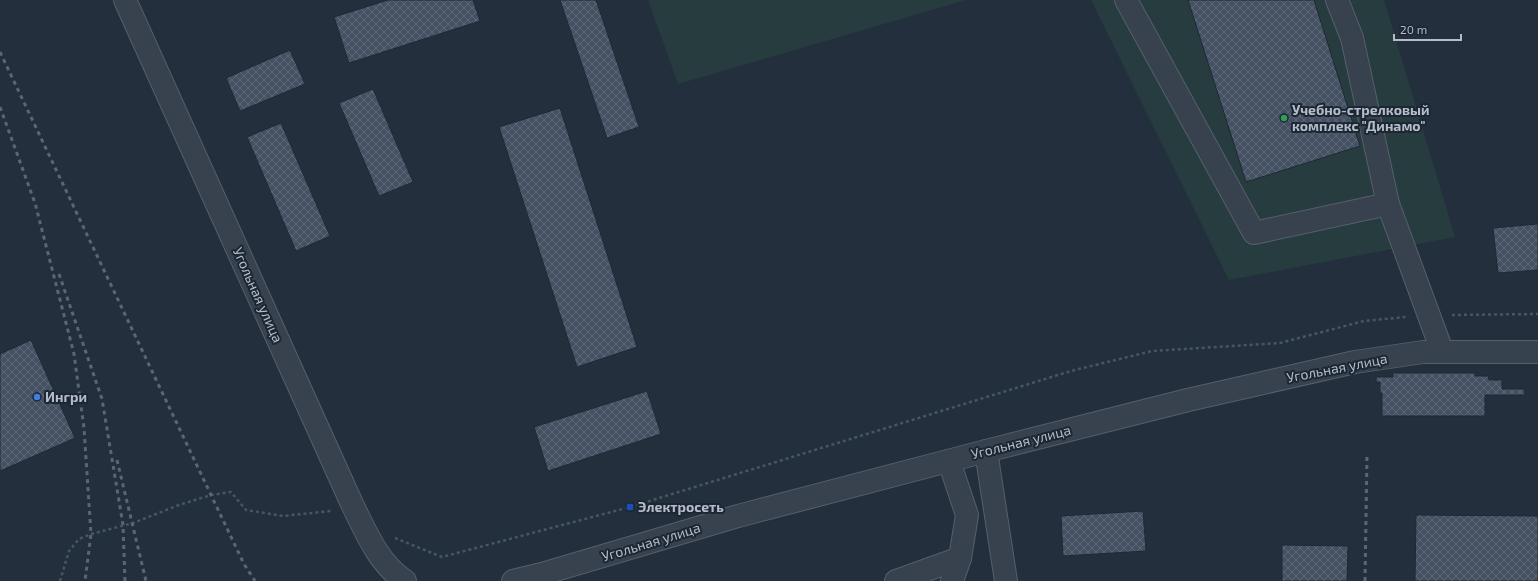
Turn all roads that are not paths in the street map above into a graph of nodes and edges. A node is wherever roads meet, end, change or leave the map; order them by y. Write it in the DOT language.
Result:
graph roads {
  1 [pos="125,0"];
  2 [pos="1126,0"];
  3 [pos="1336,0"];
  4 [pos="1388,204"];
  5 [pos="1442,351"];
  6 [pos="1538,352"];
  7 [pos="986,451"];
  8 [pos="949,461"];
  9 [pos="960,558"];
  10 [pos="405,581"];
  11 [pos="513,581"];
  12 [pos="896,581"];
  13 [pos="952,581"];
  14 [pos="1006,581"];
  1 -- 10 [label="street, Угольная улица"];
  2 -- 4 [label="street"];
  3 -- 4 [label="street"];
  4 -- 5 [label="street"];
  5 -- 6 [label="street, Угольная улица"];
  5 -- 7 [label="street, Угольная улица"];
  7 -- 8 [label="street, Угольная улица"];
  7 -- 14 [label="street"];
  8 -- 9 [label="street"];
  8 -- 11 [label="street, Угольная улица"];
  9 -- 12 [label="street"];
  9 -- 13 [label="street"];
}
